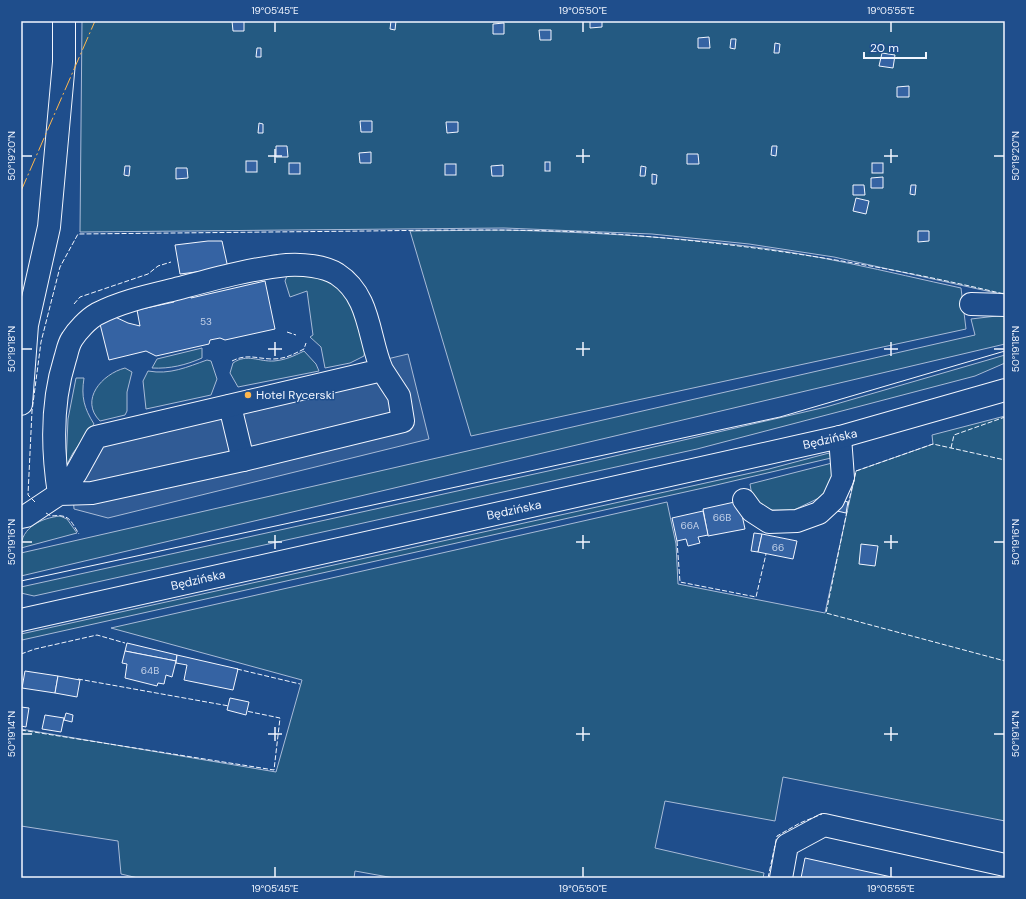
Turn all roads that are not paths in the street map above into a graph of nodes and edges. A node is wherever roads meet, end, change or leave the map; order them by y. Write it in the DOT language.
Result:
graph roads {
  1 [pos="64,21"];
  2 [pos="971,304"];
  3 [pos="1005,305"];
  4 [pos="382,370"];
  5 [pos="1005,390"];
  6 [pos="21,404"];
  7 [pos="230,406"];
  8 [pos="840,437"];
  9 [pos="243,460"];
  10 [pos="59,494"];
  11 [pos="744,500"];
  12 [pos="21,517"];
  13 [pos="21,620"];
  14 [pos="1005,864"];
  15 [pos="781,878"];
  1 -- 6 [label="main road"];
  2 -- 3 [label="main road"];
  4 -- 7 [label="main road"];
  4 -- 9 [label="main road"];
  4 -- 10 [label="main road"];
  5 -- 8 [label="main road, Będzińska"];
  7 -- 9 [label="main road"];
  7 -- 10 [label="main road"];
  8 -- 11 [label="main road"];
  8 -- 13 [label="main road, Będzińska"];
  9 -- 10 [label="main road"];
  10 -- 12 [label="main road"];
  14 -- 15 [label="main road"];
}
